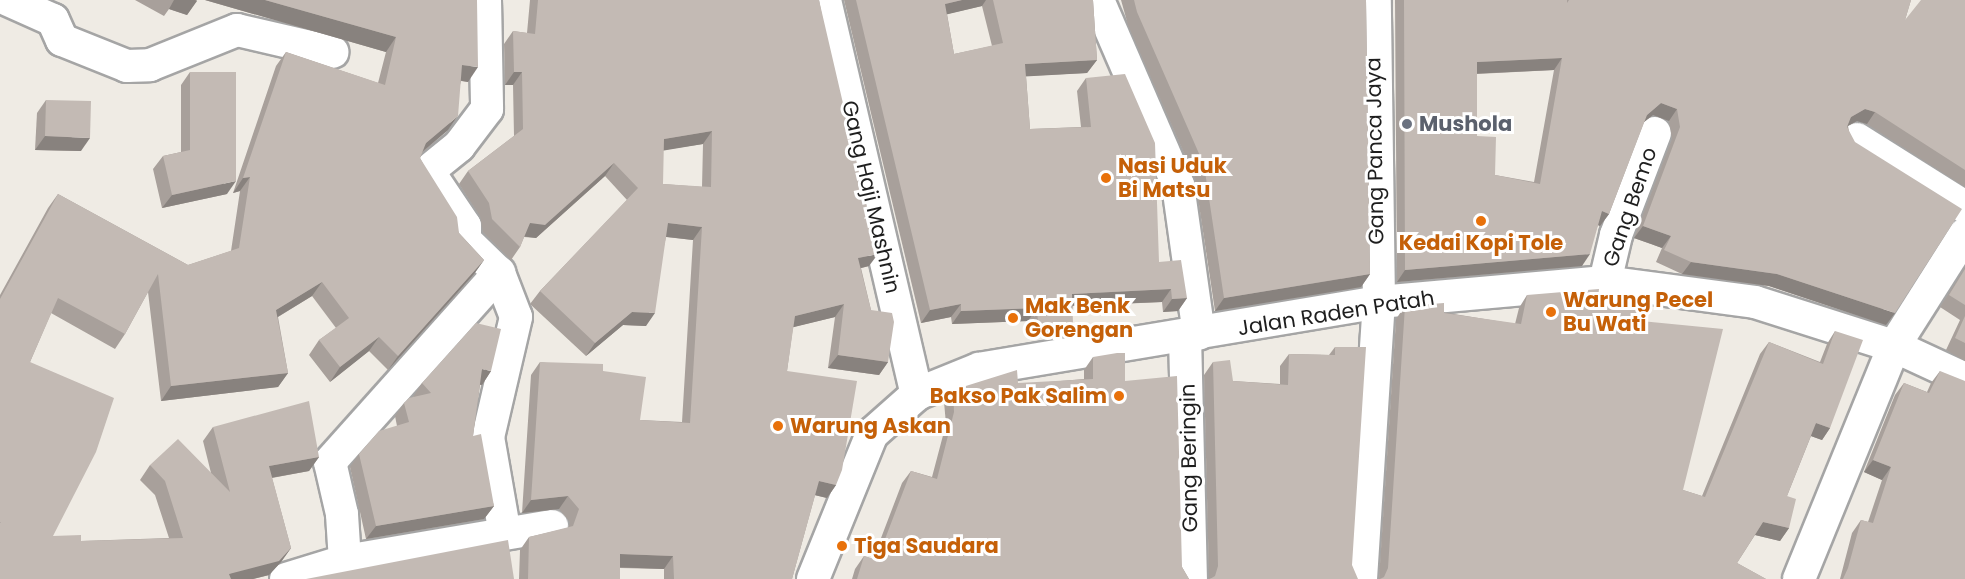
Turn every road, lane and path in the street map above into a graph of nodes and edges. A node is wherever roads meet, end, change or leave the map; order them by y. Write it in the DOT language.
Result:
graph roads {
  1 [pos="8,0"];
  2 [pos="485,0"];
  3 [pos="825,0"];
  4 [pos="1098,0"];
  5 [pos="1375,0"];
  6 [pos="332,52"];
  7 [pos="1655,133"];
  8 [pos="1857,139"];
  9 [pos="1965,207"];
  10 [pos="1965,234"];
  11 [pos="500,273"];
  12 [pos="1605,282"];
  13 [pos="1379,302"];
  14 [pos="1192,335"];
  15 [pos="1894,346"];
  16 [pos="1965,378"];
  17 [pos="917,394"];
  18 [pos="552,526"];
  19 [pos="505,534"];
  20 [pos="345,561"];
  21 [pos="286,579"];
  22 [pos="813,579"];
  23 [pos="1191,579"];
  24 [pos="1361,579"];
  25 [pos="1799,579"];
  1 -- 6 [label="street"];
  2 -- 11 [label="street"];
  3 -- 17 [label="street, Gang Haji Mashnin"];
  4 -- 14 [label="street, Gang Beringin"];
  5 -- 13 [label="street, Gang Panca Jaya"];
  7 -- 12 [label="street, Gang Bemo"];
  8 -- 9 [label="street"];
  10 -- 15 [label="street"];
  11 -- 19 [label="street"];
  11 -- 20 [label="street"];
  12 -- 13 [label="street, Jalan Raden Patah"];
  12 -- 15 [label="street, Jalan Raden Patah"];
  13 -- 14 [label="street, Jalan Raden Patah"];
  13 -- 24 [label="street, Gang Panca Jaya"];
  14 -- 17 [label="street, Jalan Raden Patah"];
  14 -- 23 [label="street, Gang Beringin"];
  15 -- 16 [label="street, Jalan Raden Patah"];
  15 -- 25 [label="street"];
  17 -- 22 [label="street, Jalan Raden Patah"];
  18 -- 19 [label="street"];
  19 -- 20 [label="street"];
  20 -- 21 [label="street"];
}
